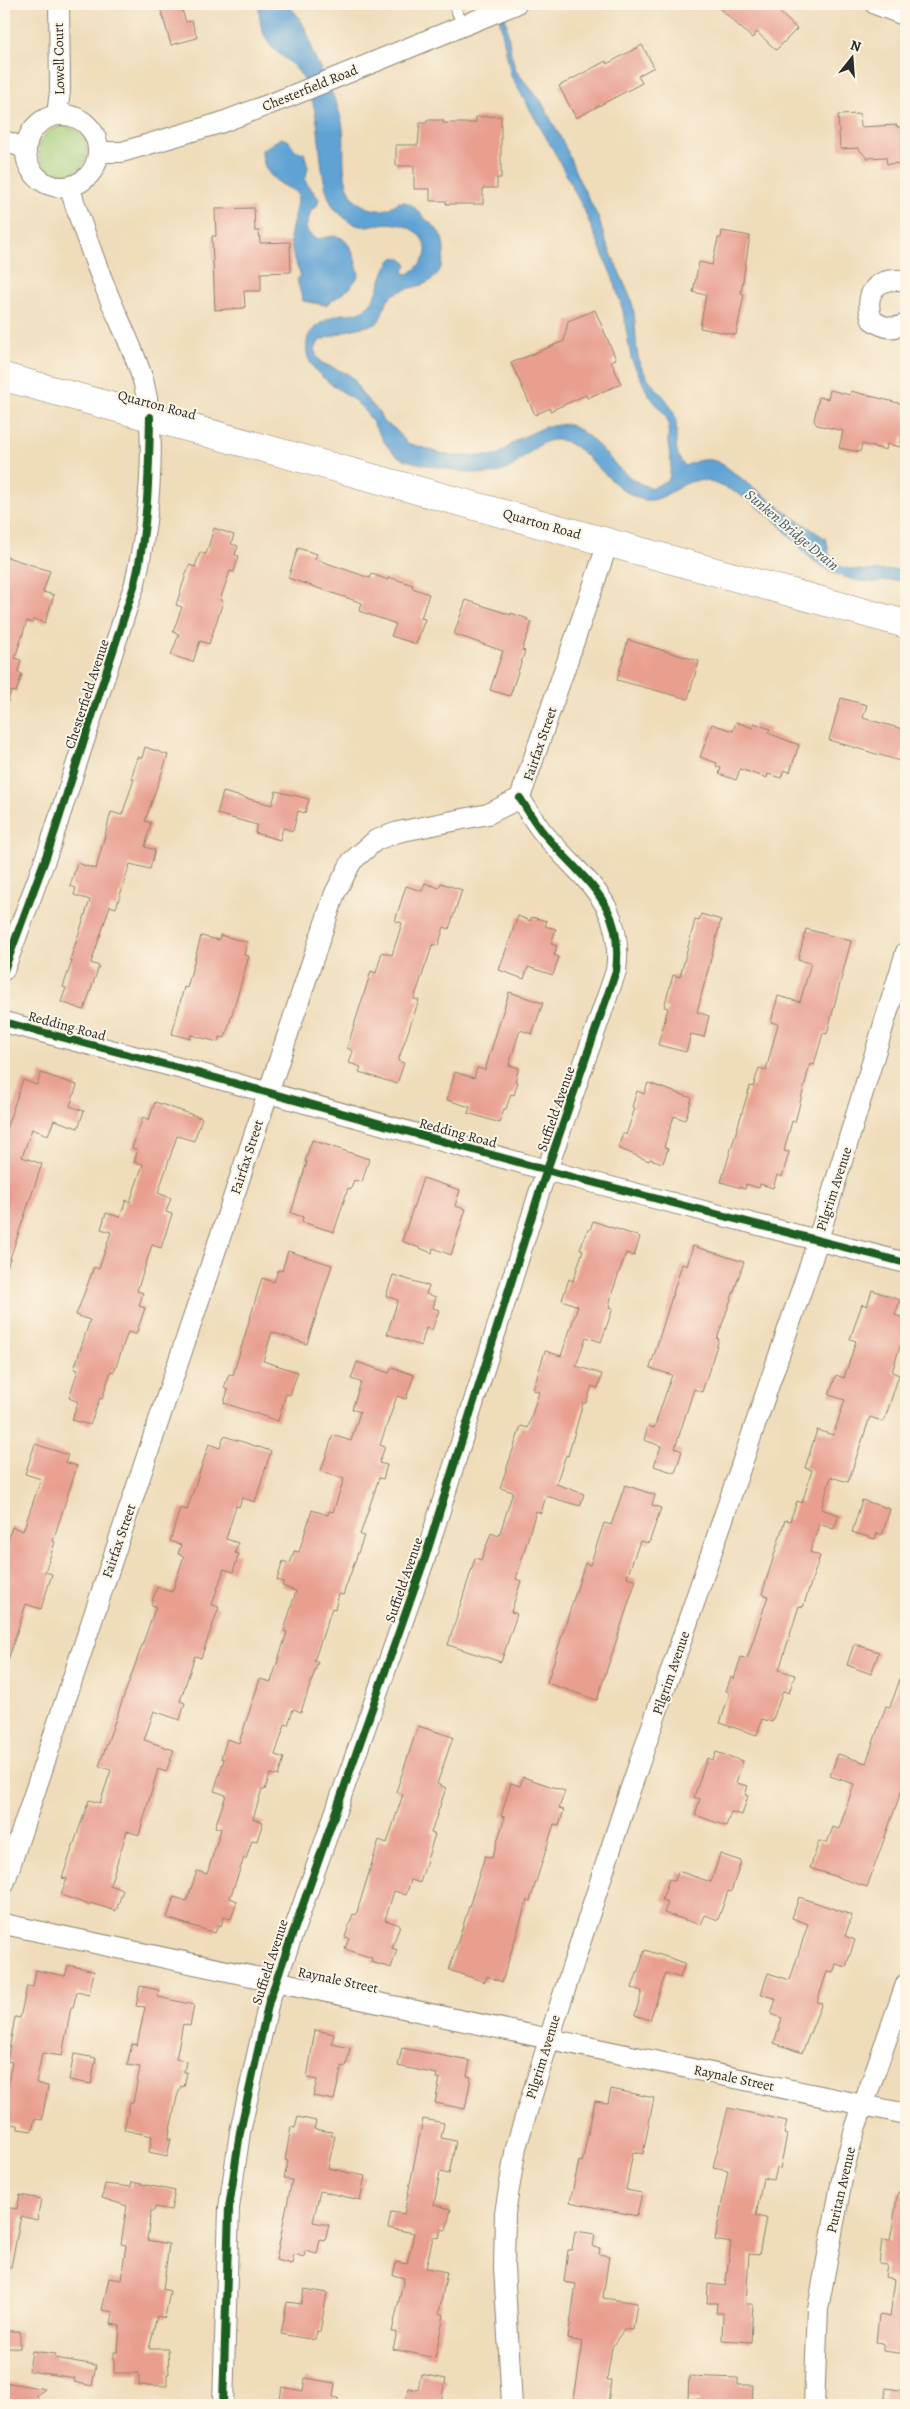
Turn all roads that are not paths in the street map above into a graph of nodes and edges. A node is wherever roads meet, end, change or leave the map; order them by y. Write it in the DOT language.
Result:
graph roads {
  1 [pos="59,4"];
  2 [pos="453,4"];
  3 [pos="874,4"];
  4 [pos="506,8"];
  5 [pos="906,16"];
  6 [pos="463,24"];
  7 [pos="57,115"];
  8 [pos="4,141"];
  9 [pos="25,148"];
  10 [pos="98,152"];
  11 [pos="69,186"];
  12 [pos="906,281"];
  13 [pos="906,324"];
  14 [pos="4,377"];
  15 [pos="150,417"];
  16 [pos="608,543"];
  17 [pos="906,624"];
  18 [pos="520,798"];
  19 [pos="906,952"];
  20 [pos="4,970"];
  21 [pos="4,1022"];
  22 [pos="268,1094"];
  23 [pos="548,1170"];
  24 [pos="817,1240"];
  25 [pos="906,1263"];
  26 [pos="4,1884"];
  27 [pos="4,1924"];
  28 [pos="276,1980"];
  29 [pos="906,1984"];
  30 [pos="549,2038"];
  31 [pos="864,2105"];
  32 [pos="906,2114"];
  33 [pos="223,2405"];
  34 [pos="512,2405"];
  35 [pos="814,2405"];
  1 -- 7 [label="street, Lowell Court"];
  2 -- 6 [label="lane"];
  3 -- 5 [label="street"];
  4 -- 6 [label="street, Chesterfield Road"];
  6 -- 10 [label="street, Chesterfield Road"];
  7 -- 9 [label="street"];
  7 -- 10 [label="street"];
  8 -- 9 [label="street"];
  9 -- 11 [label="street"];
  10 -- 11 [label="street"];
  11 -- 15 [label="street"];
  12 -- 13 [label="street"];
  14 -- 15 [label="street, Quarton Road"];
  15 -- 16 [label="street, Quarton Road"];
  15 -- 20 [label="street, Chesterfield Avenue"];
  16 -- 17 [label="street, Quarton Road"];
  16 -- 18 [label="street, Fairfax Street"];
  18 -- 22 [label="street, Fairfax Street"];
  18 -- 23 [label="street, Suffield Avenue"];
  19 -- 24 [label="street, Pilgrim Avenue"];
  21 -- 22 [label="street, Redding Road"];
  22 -- 23 [label="street, Redding Road"];
  22 -- 26 [label="street, Fairfax Street"];
  23 -- 24 [label="street, Redding Road"];
  23 -- 28 [label="street, Suffield Avenue"];
  24 -- 25 [label="street, Redding Road"];
  24 -- 30 [label="street, Pilgrim Avenue"];
  27 -- 28 [label="street, Raynale Street"];
  28 -- 30 [label="street, Raynale Street"];
  28 -- 33 [label="street, Suffield Avenue"];
  29 -- 31 [label="street, Puritan Avenue"];
  30 -- 31 [label="street, Raynale Street"];
  30 -- 34 [label="street, Pilgrim Avenue"];
  31 -- 32 [label="street, Raynale Street"];
  31 -- 35 [label="street, Puritan Avenue"];
}
